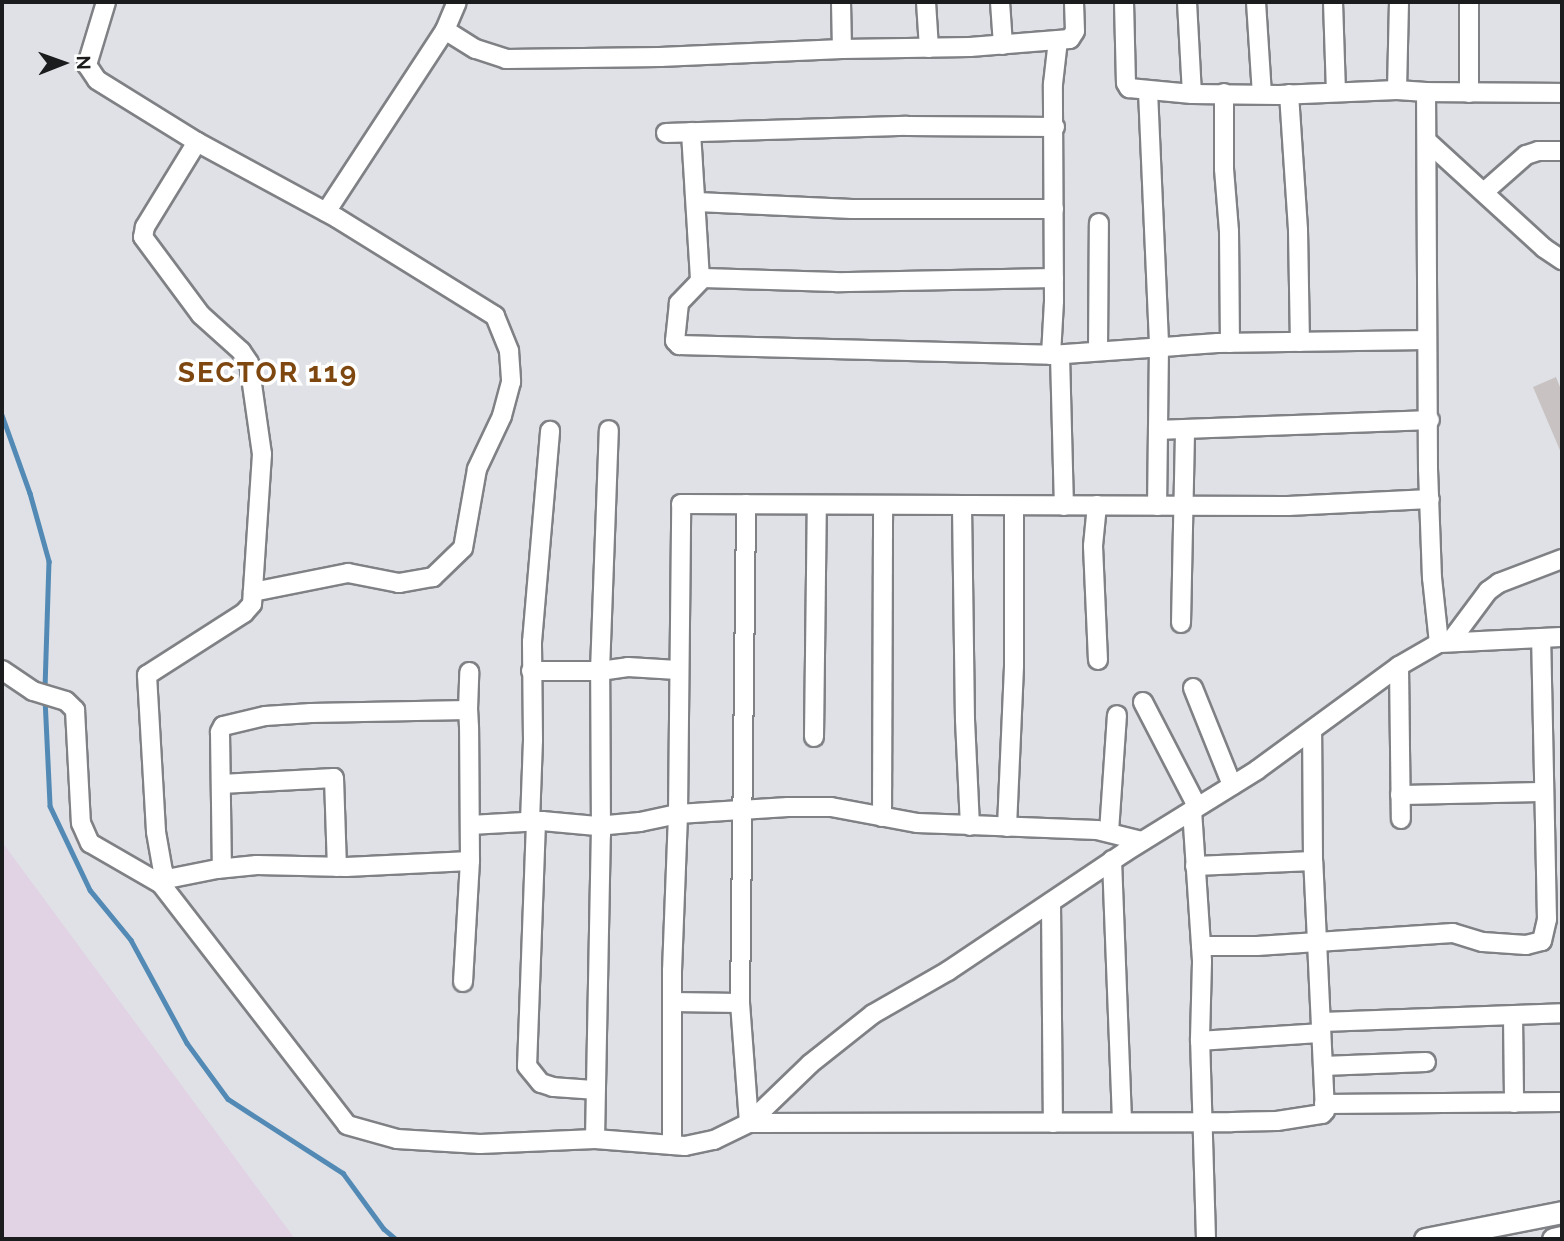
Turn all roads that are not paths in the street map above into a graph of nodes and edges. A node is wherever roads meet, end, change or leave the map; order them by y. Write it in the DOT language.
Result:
graph roads {
  1 [pos="107,2"];
  2 [pos="457,2"];
  3 [pos="841,2"];
  4 [pos="926,2"];
  5 [pos="1000,2"];
  6 [pos="1074,2"];
  7 [pos="1124,2"];
  8 [pos="1187,2"];
  9 [pos="1256,2"];
  10 [pos="1333,2"];
  11 [pos="1399,2"];
  12 [pos="1469,2"];
  13 [pos="444,30"];
  14 [pos="1058,40"];
  15 [pos="1003,46"];
  16 [pos="929,48"];
  17 [pos="842,49"];
  18 [pos="1397,90"];
  19 [pos="1149,91"];
  20 [pos="1336,92"];
  21 [pos="1426,92"];
  22 [pos="1224,93"];
  23 [pos="1469,93"];
  24 [pos="1562,93"];
  25 [pos="1192,94"];
  26 [pos="1262,94"];
  27 [pos="1289,94"];
  28 [pos="1055,127"];
  29 [pos="691,132"];
  30 [pos="666,133"];
  31 [pos="197,142"];
  32 [pos="1428,142"];
  33 [pos="1562,151"];
  34 [pos="1484,192"];
  35 [pos="697,202"];
  36 [pos="1054,209"];
  37 [pos="326,212"];
  38 [pos="1099,223"];
  39 [pos="1562,260"];
  40 [pos="1054,278"];
  41 [pos="700,280"];
  42 [pos="1427,340"];
  43 [pos="1300,342"];
  44 [pos="1230,343"];
  45 [pos="1159,346"];
  46 [pos="1098,351"];
  47 [pos="1056,355"];
  48 [pos="1430,420"];
  49 [pos="609,430"];
  50 [pos="1158,430"];
  51 [pos="1185,430"];
  52 [pos="550,431"];
  53 [pos="1430,499"];
  54 [pos="746,504"];
  55 [pos="1183,504"];
  56 [pos="817,505"];
  57 [pos="883,505"];
  58 [pos="1097,505"];
  59 [pos="962,506"];
  60 [pos="1014,506"];
  61 [pos="1064,506"];
  62 [pos="1157,506"];
  63 [pos="1562,559"];
  64 [pos="253,592"];
  65 [pos="1181,623"];
  66 [pos="1562,637"];
  67 [pos="1541,638"];
  68 [pos="1444,642"];
  69 [pos="1098,660"];
  70 [pos="1399,666"];
  71 [pos="2,670"];
  72 [pos="677,670"];
  73 [pos="531,671"];
  74 [pos="600,671"];
  75 [pos="469,672"];
  76 [pos="1193,688"];
  77 [pos="1143,702"];
  78 [pos="468,710"];
  79 [pos="1116,715"];
  80 [pos="1312,731"];
  81 [pos="814,737"];
  82 [pos="220,784"];
  83 [pos="1232,785"];
  84 [pos="1543,792"];
  85 [pos="1400,795"];
  86 [pos="1194,808"];
  87 [pos="742,810"];
  88 [pos="678,814"];
  89 [pos="882,817"];
  90 [pos="1401,819"];
  91 [pos="533,822"];
  92 [pos="470,825"];
  93 [pos="601,825"];
  94 [pos="970,825"];
  95 [pos="1007,827"];
  96 [pos="1109,832"];
  97 [pos="1142,841"];
  98 [pos="1112,860"];
  99 [pos="470,861"];
  100 [pos="1313,861"];
  101 [pos="1195,866"];
  102 [pos="337,867"];
  103 [pos="222,868"];
  104 [pos="164,882"];
  105 [pos="1051,903"];
  106 [pos="1319,943"];
  107 [pos="1201,946"];
  108 [pos="463,982"];
  109 [pos="672,1002"];
  110 [pos="740,1003"];
  111 [pos="1562,1013"];
  112 [pos="1513,1016"];
  113 [pos="1322,1028"];
  114 [pos="1200,1041"];
  115 [pos="1426,1062"];
  116 [pos="1323,1066"];
  117 [pos="595,1090"];
  118 [pos="1562,1102"];
  119 [pos="1514,1103"];
  120 [pos="1324,1104"];
  121 [pos="1200,1121"];
  122 [pos="1122,1122"];
  123 [pos="749,1123"];
  124 [pos="1053,1123"];
  125 [pos="595,1139"];
  126 [pos="672,1145"];
  127 [pos="1562,1212"];
  128 [pos="1562,1237"];
  129 [pos="1206,1239"];
  130 [pos="1425,1239"];
  131 [pos="1553,1239"];
  1 -- 31 [label="street"];
  2 -- 13 [label="street"];
  3 -- 17 [label="street"];
  4 -- 16 [label="street"];
  5 -- 15 [label="street"];
  6 -- 14 [label="street"];
  7 -- 19 [label="street"];
  8 -- 25 [label="street"];
  9 -- 26 [label="street"];
  10 -- 20 [label="street"];
  11 -- 18 [label="street"];
  12 -- 23 [label="street"];
  13 -- 17 [label="street"];
  13 -- 37 [label="street"];
  14 -- 15 [label="street"];
  14 -- 28 [label="street"];
  15 -- 16 [label="street"];
  16 -- 17 [label="street"];
  18 -- 20 [label="street"];
  18 -- 21 [label="street"];
  19 -- 25 [label="street"];
  19 -- 45 [label="street"];
  20 -- 27 [label="street"];
  21 -- 23 [label="street"];
  21 -- 32 [label="street"];
  22 -- 25 [label="street"];
  22 -- 26 [label="street"];
  22 -- 44 [label="street"];
  23 -- 24 [label="street"];
  26 -- 27 [label="street"];
  27 -- 43 [label="street"];
  28 -- 29 [label="street"];
  28 -- 36 [label="street"];
  29 -- 30 [label="street"];
  29 -- 35 [label="street"];
  31 -- 37 [label="street"];
  31 -- 64 [label="street"];
  32 -- 34 [label="street"];
  32 -- 42 [label="street"];
  33 -- 34 [label="street"];
  34 -- 39 [label="street"];
  35 -- 36 [label="street"];
  35 -- 41 [label="street"];
  36 -- 40 [label="street"];
  37 -- 64 [label="street"];
  38 -- 46 [label="street"];
  40 -- 41 [label="street"];
  40 -- 47 [label="street"];
  41 -- 47 [label="street"];
  42 -- 43 [label="street"];
  42 -- 48 [label="street"];
  43 -- 44 [label="street"];
  44 -- 45 [label="street"];
  45 -- 46 [label="street"];
  45 -- 50 [label="street"];
  46 -- 47 [label="street"];
  47 -- 61 [label="street"];
  48 -- 51 [label="street"];
  48 -- 53 [label="street"];
  49 -- 74 [label="street"];
  50 -- 51 [label="street"];
  50 -- 62 [label="street"];
  51 -- 55 [label="street"];
  52 -- 73 [label="street"];
  53 -- 55 [label="street"];
  53 -- 68 [label="street"];
  54 -- 56 [label="street"];
  54 -- 72 [label="street"];
  54 -- 87 [label="street"];
  55 -- 62 [label="street"];
  55 -- 65 [label="street"];
  56 -- 57 [label="street"];
  56 -- 81 [label="street"];
  57 -- 59 [label="street"];
  57 -- 89 [label="street"];
  58 -- 61 [label="street"];
  58 -- 62 [label="street"];
  58 -- 69 [label="street"];
  59 -- 60 [label="street"];
  59 -- 94 [label="street"];
  60 -- 61 [label="street"];
  60 -- 95 [label="street"];
  63 -- 68 [label="street"];
  64 -- 104 [label="street"];
  66 -- 67 [label="street"];
  67 -- 68 [label="street"];
  67 -- 84 [label="street"];
  68 -- 70 [label="street"];
  70 -- 80 [label="street"];
  70 -- 85 [label="street"];
  71 -- 104 [label="street"];
  72 -- 74 [label="street"];
  72 -- 88 [label="street"];
  73 -- 74 [label="street"];
  73 -- 91 [label="street"];
  74 -- 93 [label="street"];
  75 -- 78 [label="street"];
  76 -- 83 [label="street"];
  77 -- 86 [label="street"];
  78 -- 82 [label="street"];
  78 -- 92 [label="street"];
  79 -- 96 [label="street"];
  80 -- 83 [label="street"];
  80 -- 100 [label="street"];
  82 -- 102 [label="street"];
  82 -- 103 [label="street"];
  83 -- 86 [label="street"];
  84 -- 85 [label="street"];
  84 -- 106 [label="street"];
  85 -- 90 [label="street"];
  86 -- 97 [label="street"];
  86 -- 101 [label="street"];
  87 -- 88 [label="street"];
  87 -- 89 [label="street"];
  87 -- 110 [label="street"];
  88 -- 93 [label="street"];
  88 -- 109 [label="street"];
  89 -- 94 [label="street"];
  91 -- 92 [label="street"];
  91 -- 93 [label="street"];
  91 -- 117 [label="street"];
  92 -- 99 [label="street"];
  93 -- 117 [label="street"];
  94 -- 95 [label="street"];
  95 -- 96 [label="street"];
  96 -- 97 [label="street"];
  97 -- 98 [label="street"];
  98 -- 105 [label="street"];
  98 -- 122 [label="street"];
  99 -- 102 [label="street"];
  99 -- 108 [label="street"];
  100 -- 101 [label="street"];
  100 -- 106 [label="street"];
  101 -- 107 [label="street"];
  102 -- 103 [label="street"];
  103 -- 104 [label="street"];
  104 -- 125 [label="street"];
  105 -- 123 [label="street"];
  105 -- 124 [label="street"];
  106 -- 107 [label="street"];
  106 -- 113 [label="street"];
  107 -- 114 [label="street"];
  109 -- 110 [label="street"];
  109 -- 126 [label="street"];
  110 -- 123 [label="street"];
  111 -- 112 [label="street"];
  112 -- 113 [label="street"];
  112 -- 119 [label="street"];
  113 -- 114 [label="street"];
  113 -- 116 [label="street"];
  114 -- 121 [label="street"];
  115 -- 116 [label="street"];
  116 -- 120 [label="street"];
  117 -- 125 [label="street"];
  118 -- 119 [label="street"];
  119 -- 120 [label="street"];
  120 -- 121 [label="street"];
  121 -- 122 [label="street"];
  121 -- 129 [label="street"];
  122 -- 124 [label="street"];
  123 -- 124 [label="street"];
  123 -- 126 [label="street"];
  125 -- 126 [label="street"];
  127 -- 130 [label="main road"];
  128 -- 131 [label="main road"];
}
